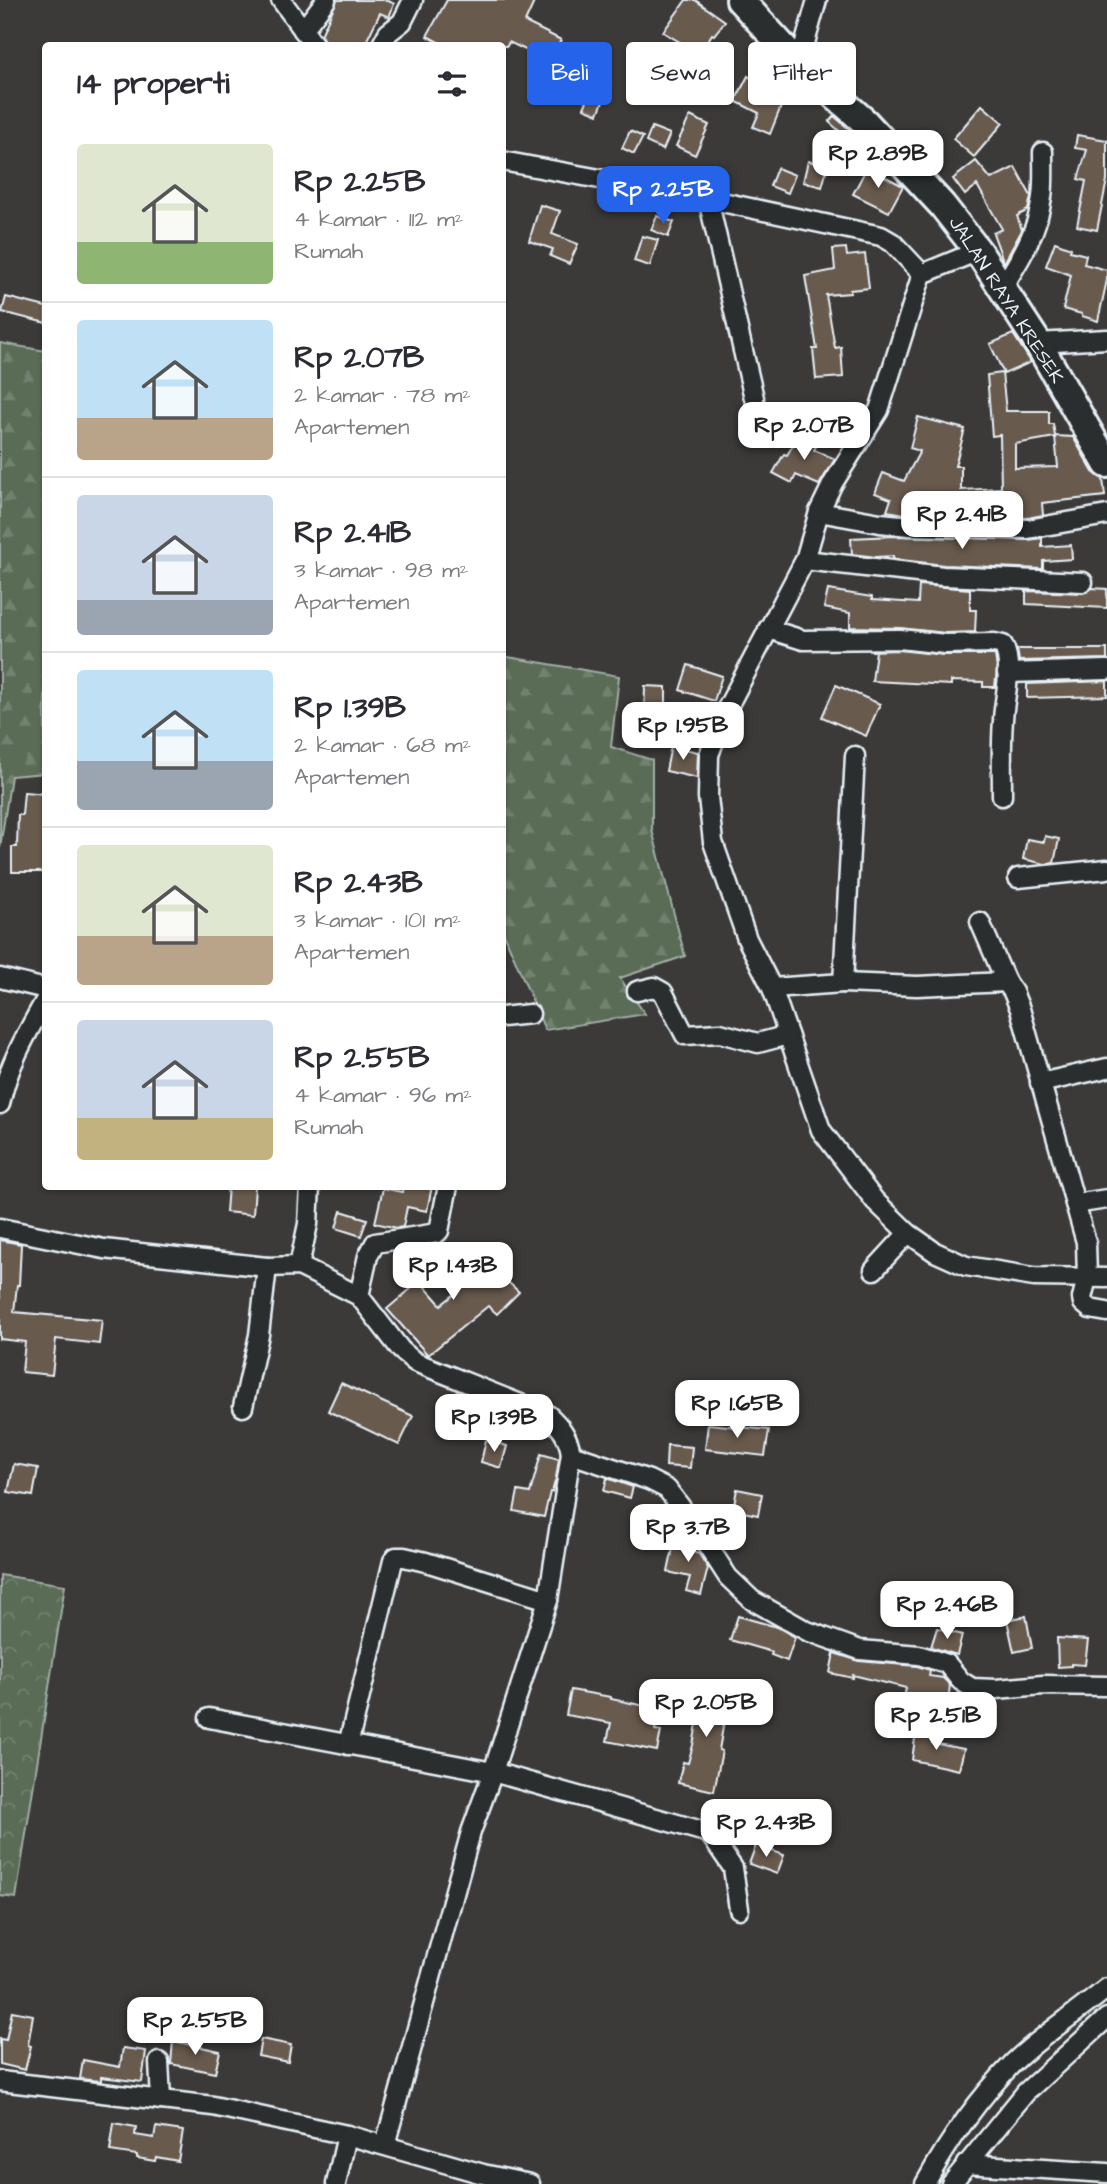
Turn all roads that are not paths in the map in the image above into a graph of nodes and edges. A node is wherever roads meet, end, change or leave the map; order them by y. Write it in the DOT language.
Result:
graph roads {
  1 [pos="281,0"];
  2 [pos="326,0"];
  3 [pos="413,0"];
  4 [pos="740,0"];
  5 [pos="817,0"];
  6 [pos="303,30"];
  7 [pos="312,42"];
  8 [pos="383,42"];
  9 [pos="779,42"];
  10 [pos="805,42"];
  11 [pos="845,105"];
  12 [pos="1044,152"];
  13 [pos="506,162"];
  14 [pos="708,199"];
  15 [pos="978,251"];
  16 [pos="922,274"];
  17 [pos="1002,288"];
  18 [pos="1107,339"];
  19 [pos="1038,343"];
  20 [pos="754,398"];
  21 [pos="1107,464"];
  22 [pos="819,512"];
  23 [pos="1107,514"];
  24 [pos="805,560"];
  25 [pos="1083,582"];
  26 [pos="768,629"];
  27 [pos="1107,670"];
  28 [pos="1007,673"];
  29 [pos="855,756"];
  30 [pos="1002,796"];
  31 [pos="1107,870"];
  32 [pos="1018,878"];
  33 [pos="980,922"];
  34 [pos="0,978"];
  35 [pos="1006,982"];
  36 [pos="843,983"];
  37 [pos="42,988"];
  38 [pos="772,988"];
  39 [pos="637,991"];
  40 [pos="42,1006"];
  41 [pos="530,1014"];
  42 [pos="506,1017"];
  43 [pos="788,1035"];
  44 [pos="1107,1068"];
  45 [pos="1040,1083"];
  46 [pos="0,1104"];
  47 [pos="310,1190"];
  48 [pos="447,1190"];
  49 [pos="1107,1199"];
  50 [pos="1075,1205"];
  51 [pos="0,1227"];
  52 [pos="906,1236"];
  53 [pos="299,1266"];
  54 [pos="267,1267"];
  55 [pos="874,1269"];
  56 [pos="1107,1278"];
  57 [pos="1084,1288"];
  58 [pos="359,1296"];
  59 [pos="1107,1312"];
  60 [pos="243,1407"];
  61 [pos="570,1454"];
  62 [pos="548,1600"];
  63 [pos="1107,1686"];
  64 [pos="209,1718"];
  65 [pos="348,1745"];
  66 [pos="493,1773"];
  67 [pos="739,1909"];
  68 [pos="1107,1988"];
  69 [pos="1107,2018"];
  70 [pos="159,2062"];
  71 [pos="0,2081"];
  72 [pos="161,2100"];
  73 [pos="347,2135"];
  74 [pos="385,2145"];
  75 [pos="966,2164"];
  76 [pos="1107,2173"];
  77 [pos="336,2184"];
  78 [pos="530,2184"];
  79 [pos="925,2184"];
  80 [pos="951,2184"];
  1 -- 6 [label="street"];
  2 -- 6 [label="street"];
  3 -- 8 [label="street"];
  4 -- 9 [label="main road, JALAN RAYA KRESEK"];
  5 -- 10 [label="street"];
  6 -- 7 [label="street"];
  11 -- 15 [label="main road, JALAN RAYA KRESEK"];
  12 -- 17 [label="street"];
  13 -- 14 [label="street"];
  14 -- 16 [label="street"];
  14 -- 20 [label="street"];
  15 -- 16 [label="street"];
  15 -- 17 [label="main road, JALAN RAYA KRESEK"];
  16 -- 22 [label="street"];
  17 -- 19 [label="main road, JALAN RAYA KRESEK"];
  18 -- 19 [label="street"];
  19 -- 21 [label="main road, JALAN RAYA KRESEK"];
  22 -- 23 [label="street"];
  22 -- 24 [label="street"];
  24 -- 25 [label="street"];
  24 -- 26 [label="street"];
  26 -- 28 [label="street"];
  26 -- 38 [label="street"];
  27 -- 28 [label="street"];
  28 -- 30 [label="street"];
  29 -- 36 [label="street"];
  31 -- 32 [label="street"];
  33 -- 35 [label="street"];
  34 -- 37 [label="street"];
  35 -- 36 [label="street"];
  35 -- 45 [label="street"];
  36 -- 38 [label="street"];
  38 -- 43 [label="street"];
  39 -- 43 [label="street"];
  40 -- 46 [label="street"];
  41 -- 42 [label="street"];
  43 -- 52 [label="street"];
  44 -- 45 [label="street"];
  45 -- 50 [label="street"];
  47 -- 53 [label="street"];
  48 -- 58 [label="street"];
  49 -- 50 [label="street"];
  50 -- 57 [label="street"];
  51 -- 54 [label="street"];
  52 -- 55 [label="street"];
  52 -- 57 [label="street"];
  53 -- 54 [label="street"];
  53 -- 58 [label="street"];
  54 -- 60 [label="street"];
  56 -- 57 [label="street"];
  57 -- 59 [label="street"];
  58 -- 61 [label="street"];
  61 -- 62 [label="street"];
  61 -- 63 [label="street"];
  62 -- 65 [label="street"];
  62 -- 66 [label="street"];
  64 -- 65 [label="street"];
  65 -- 66 [label="street"];
  66 -- 67 [label="street"];
  66 -- 74 [label="street"];
  68 -- 79 [label="street"];
  69 -- 75 [label="street"];
  70 -- 72 [label="street"];
  71 -- 72 [label="street"];
  72 -- 73 [label="street"];
  73 -- 74 [label="street"];
  73 -- 77 [label="street"];
  74 -- 78 [label="street"];
  75 -- 76 [label="street"];
  75 -- 80 [label="street"];
}
